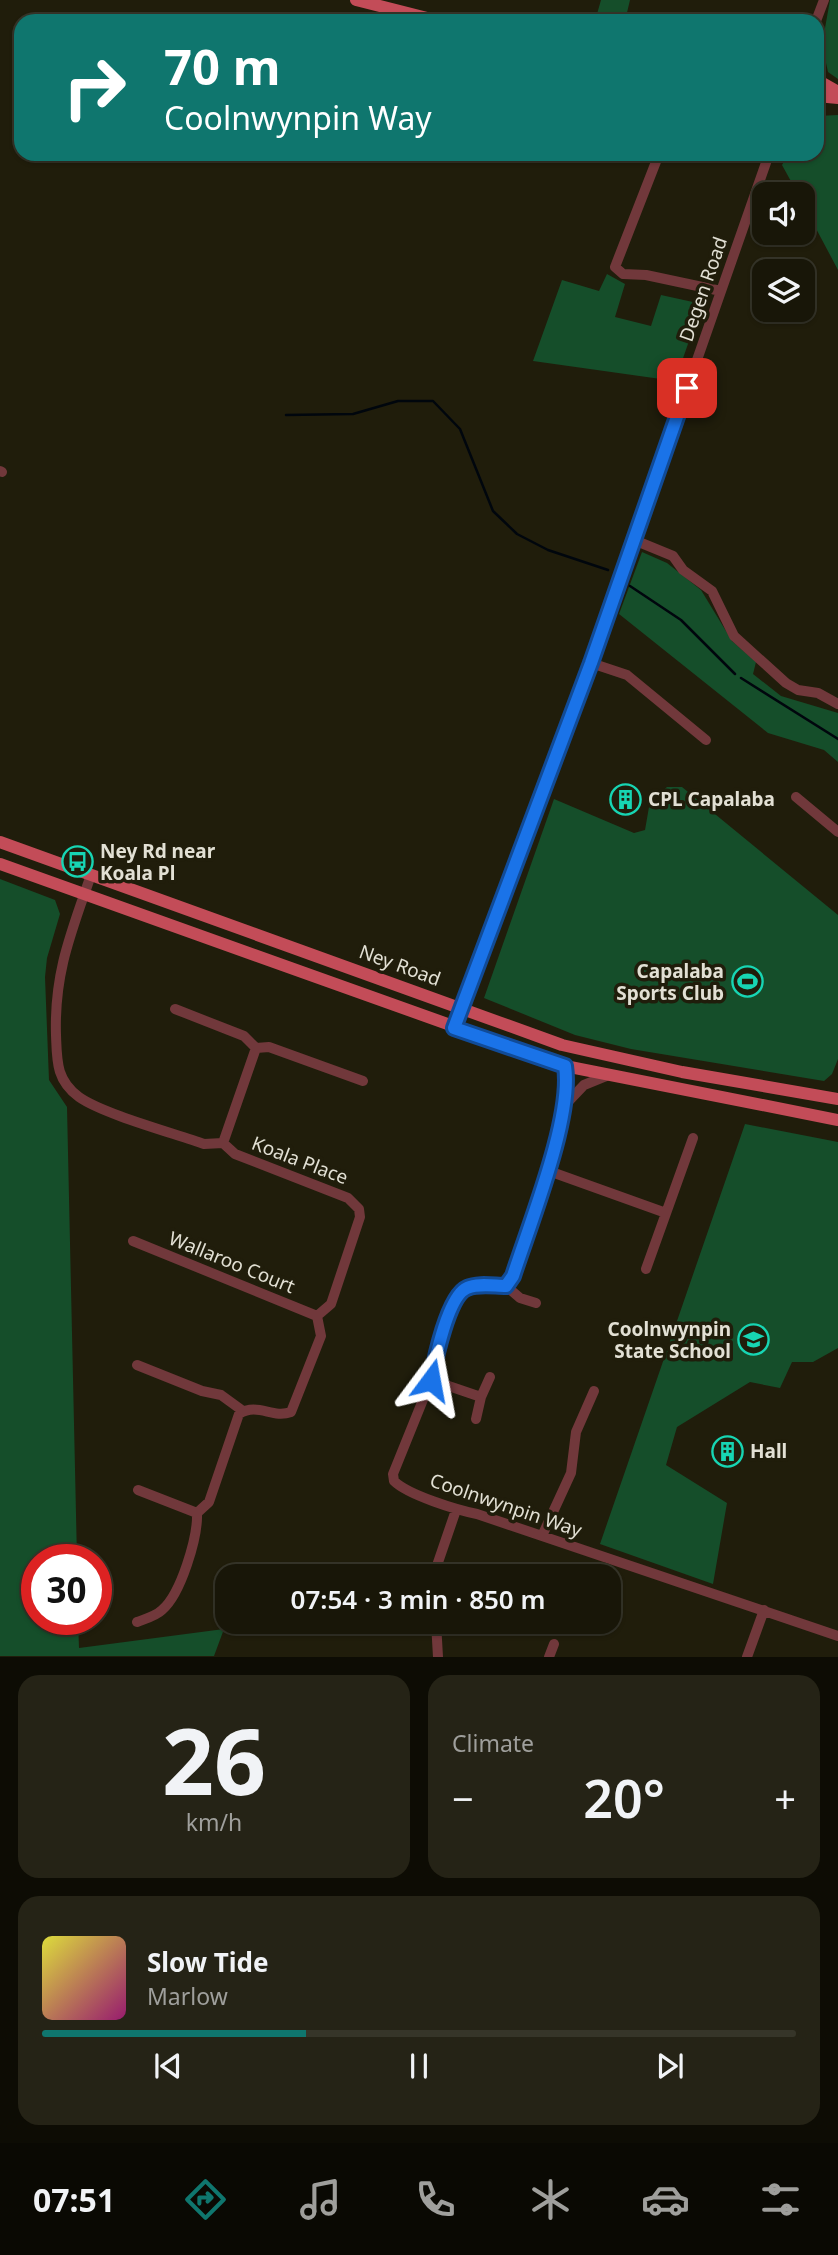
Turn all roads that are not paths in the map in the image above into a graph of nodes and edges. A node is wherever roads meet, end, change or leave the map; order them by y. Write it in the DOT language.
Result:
graph roads {
  1 [pos="356,0"];
  2 [pos="411,14"];
  3 [pos="656,161"];
  4 [pos="767,161"];
  5 [pos="721,291"];
  6 [pos="634,540"];
  7 [pos="591,663"];
  8 [pos="838,704"];
  9 [pos="706,740"];
  10 [pos="796,797"];
  11 [pos="838,832"];
  12 [pos="0,842"];
  13 [pos="0,864"];
  14 [pos="91,875"];
  15 [pos="84,894"];
  16 [pos="461,1008"];
  17 [pos="175,1009"];
  18 [pos="454,1028"];
  19 [pos="256,1048"];
  20 [pos="565,1066"];
  21 [pos="606,1076"];
  22 [pos="363,1081"];
  23 [pos="838,1100"];
  24 [pos="565,1105"];
  25 [pos="838,1118"];
  26 [pos="692,1138"];
  27 [pos="223,1143"];
  28 [pos="546,1170"];
  29 [pos="666,1213"];
  30 [pos="133,1241"];
  31 [pos="646,1269"];
  32 [pos="506,1286"];
  33 [pos="536,1303"];
  34 [pos="317,1316"];
  35 [pos="137,1365"];
  36 [pos="490,1377"];
  37 [pos="431,1380"];
  38 [pos="594,1391"];
  39 [pos="481,1397"];
  40 [pos="243,1411"];
  41 [pos="476,1419"];
  42 [pos="138,1490"];
  43 [pos="456,1510"];
  44 [pos="197,1513"];
  45 [pos="542,1536"];
  46 [pos="437,1564"];
  47 [pos="764,1610"];
  48 [pos="137,1622"];
  49 [pos="437,1634"];
  50 [pos="838,1636"];
  51 [pos="554,1644"];
  52 [pos="438,1657"];
  53 [pos="550,1657"];
  54 [pos="747,1657"];
  1 -- 2 [label="main road"];
  3 -- 5 [label="street"];
  4 -- 5 [label="street, Degen Road"];
  5 -- 6 [label="street, Degen Road"];
  6 -- 7 [label="street, Degen Road"];
  6 -- 8 [label="street"];
  7 -- 9 [label="street"];
  7 -- 16 [label="street, Degen Road"];
  10 -- 11 [label="street"];
  12 -- 14 [label="main road, Ney Road"];
  13 -- 15 [label="main road"];
  14 -- 15 [label="street, Koala Place"];
  14 -- 16 [label="main road, Ney Road"];
  15 -- 18 [label="main road"];
  15 -- 27 [label="street, Koala Place"];
  16 -- 18 [label="street, Degen Road"];
  16 -- 23 [label="main road, Ney Road"];
  17 -- 19 [label="street"];
  18 -- 20 [label="main road"];
  19 -- 22 [label="street"];
  19 -- 27 [label="street"];
  20 -- 21 [label="main road"];
  20 -- 24 [label="street"];
  21 -- 24 [label="street"];
  21 -- 25 [label="main road"];
  24 -- 28 [label="street"];
  26 -- 29 [label="street"];
  27 -- 34 [label="street, Koala Place"];
  28 -- 29 [label="street"];
  28 -- 32 [label="street"];
  29 -- 31 [label="street"];
  30 -- 34 [label="street, Wallaroo Court"];
  32 -- 33 [label="street, Coolnwynpin Way"];
  32 -- 37 [label="street, Coolnwynpin Way"];
  34 -- 40 [label="street"];
  35 -- 40 [label="street"];
  36 -- 39 [label="street"];
  37 -- 39 [label="street"];
  37 -- 43 [label="street, Coolnwynpin Way"];
  38 -- 45 [label="street"];
  39 -- 41 [label="street"];
  40 -- 44 [label="street"];
  42 -- 44 [label="street"];
  43 -- 45 [label="street, Coolnwynpin Way"];
  43 -- 46 [label="street"];
  44 -- 48 [label="street"];
  45 -- 47 [label="street, Coolnwynpin Way"];
  47 -- 50 [label="street, Coolnwynpin Way"];
  47 -- 54 [label="street"];
  49 -- 52 [label="street"];
  51 -- 53 [label="street"];
}
